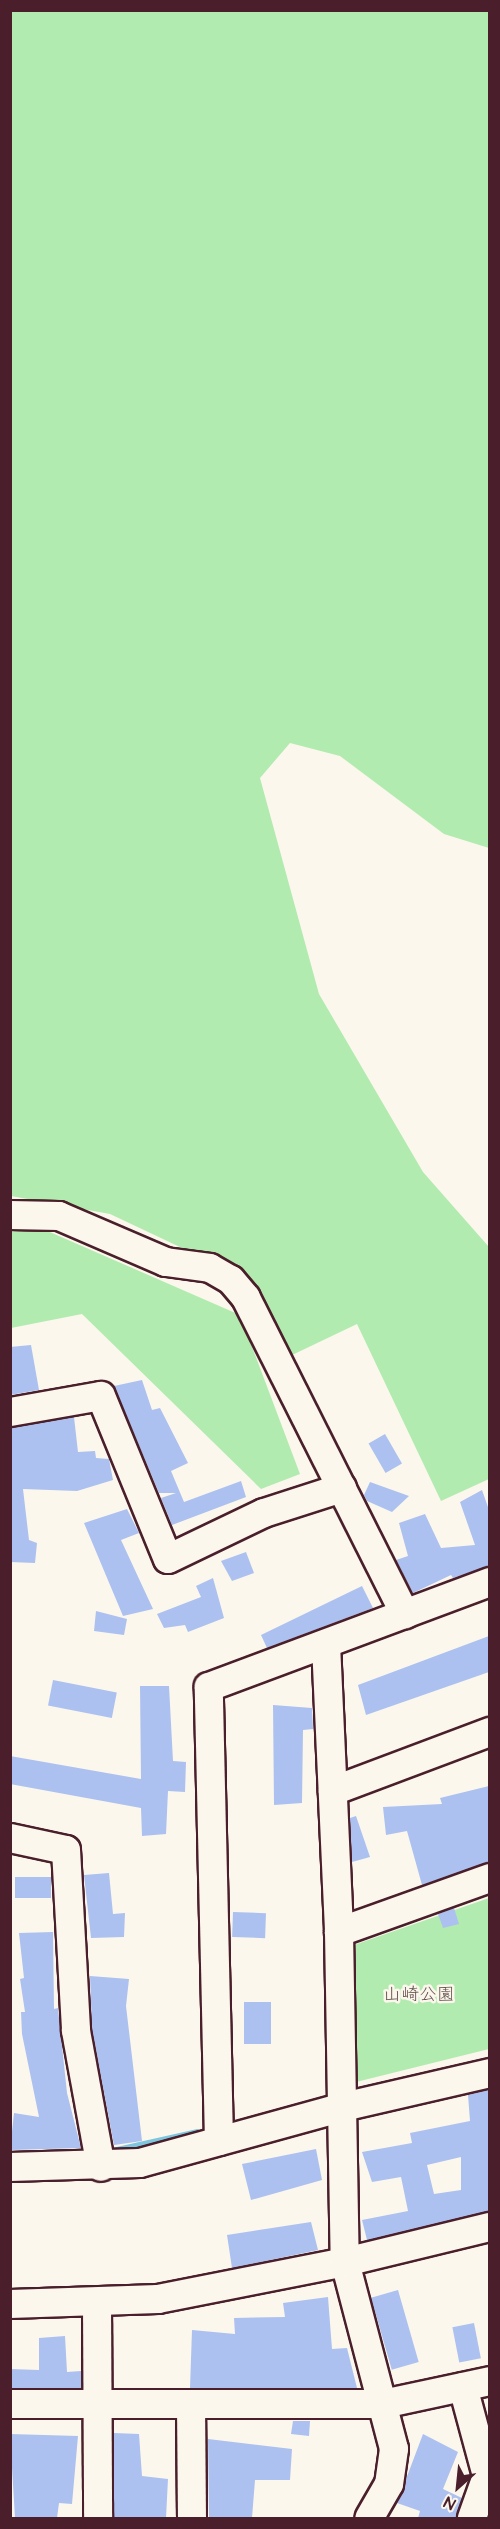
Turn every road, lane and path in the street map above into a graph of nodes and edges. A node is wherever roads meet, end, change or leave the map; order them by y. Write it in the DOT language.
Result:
graph roads {
  1 [pos="10,1215"];
  2 [pos="10,1412"];
  3 [pos="342,1488"];
  4 [pos="489,1582"];
  5 [pos="405,1614"];
  6 [pos="326,1644"];
  7 [pos="489,1732"];
  8 [pos="333,1791"];
  9 [pos="10,1838"];
  10 [pos="489,1878"];
  11 [pos="339,1932"];
  12 [pos="489,2073"];
  13 [pos="343,2107"];
  14 [pos="219,2141"];
  15 [pos="99,2158"];
  16 [pos="10,2167"];
  17 [pos="489,2227"];
  18 [pos="345,2262"];
  19 [pos="10,2304"];
  20 [pos="97,2304"];
  21 [pos="476,2384"];
  22 [pos="10,2403"];
  23 [pos="191,2404"];
  24 [pos="383,2404"];
  25 [pos="98,2405"];
  26 [pos="488,2476"];
  27 [pos="98,2518"];
  28 [pos="192,2518"];
  29 [pos="369,2518"];
  30 [pos="472,2518"];
  1 -- 3 [label="street"];
  2 -- 3 [label="street"];
  3 -- 5 [label="street"];
  4 -- 5 [label="street"];
  5 -- 6 [label="street"];
  6 -- 8 [label="street"];
  6 -- 14 [label="street"];
  7 -- 8 [label="street"];
  8 -- 11 [label="street"];
  9 -- 15 [label="street"];
  10 -- 11 [label="street"];
  11 -- 13 [label="street"];
  12 -- 13 [label="street"];
  13 -- 14 [label="street"];
  13 -- 18 [label="street"];
  14 -- 15 [label="street"];
  15 -- 16 [label="street"];
  17 -- 18 [label="street"];
  18 -- 20 [label="street"];
  18 -- 24 [label="street"];
  19 -- 20 [label="street"];
  20 -- 25 [label="street"];
  21 -- 24 [label="street"];
  21 -- 26 [label="street"];
  22 -- 25 [label="street"];
  23 -- 24 [label="street"];
  23 -- 25 [label="street"];
  23 -- 28 [label="street"];
  24 -- 29 [label="street"];
  25 -- 27 [label="street"];
  26 -- 30 [label="street"];
}
